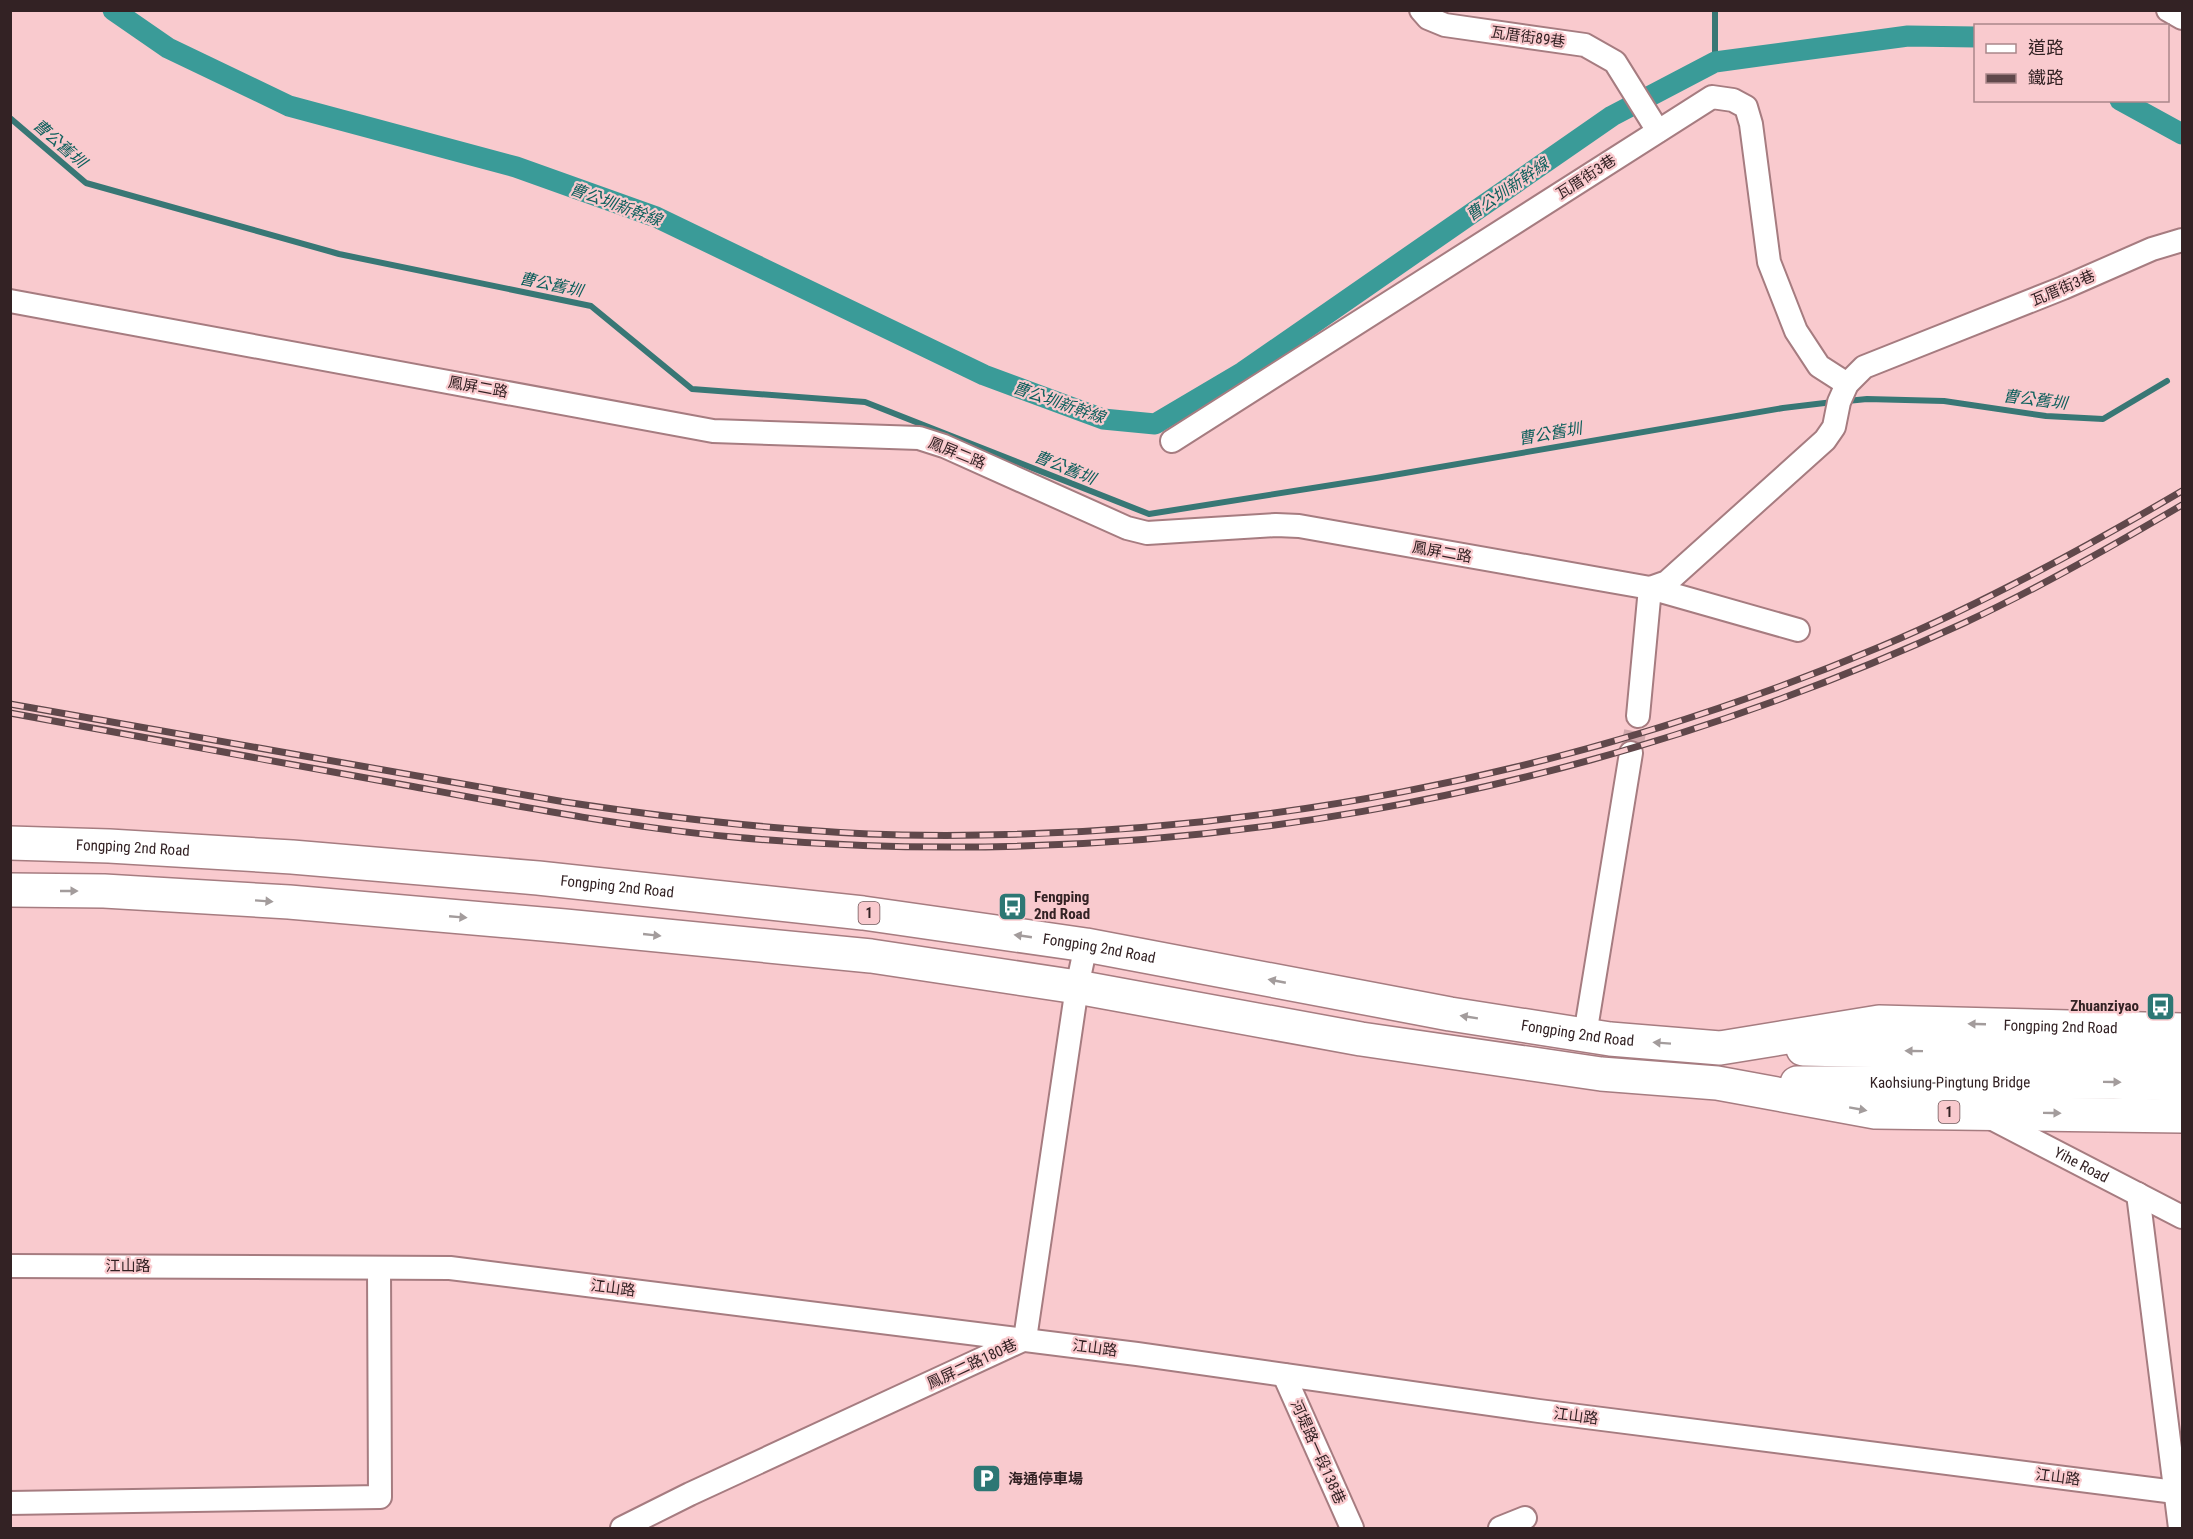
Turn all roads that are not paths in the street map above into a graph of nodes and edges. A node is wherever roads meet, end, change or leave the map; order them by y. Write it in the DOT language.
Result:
graph roads {
  1 [pos="1421,10"];
  2 [pos="2168,10"];
  3 [pos="2182,18"];
  4 [pos="1655,125"];
  5 [pos="2182,240"];
  6 [pos="10,301"];
  7 [pos="1845,389"];
  8 [pos="1172,441"];
  9 [pos="1650,588"];
  10 [pos="1798,630"];
  11 [pos="1638,716"];
  12 [pos="1631,753"];
  13 [pos="10,843"];
  14 [pos="523,877"];
  15 [pos="10,890"];
  16 [pos="516,922"];
  17 [pos="1086,945"];
  18 [pos="1077,987"];
  19 [pos="2182,1030"];
  20 [pos="1585,1035"];
  21 [pos="1720,1048"];
  22 [pos="2182,1057"];
  23 [pos="1718,1083"];
  24 [pos="2182,1084"];
  25 [pos="1979,1112"];
  26 [pos="2182,1116"];
  27 [pos="2138,1194"];
  28 [pos="2182,1217"];
  29 [pos="10,1266"];
  30 [pos="380,1268"];
  31 [pos="1025,1340"];
  32 [pos="1284,1375"];
  33 [pos="2175,1492"];
  34 [pos="10,1503"];
  35 [pos="1525,1518"];
  36 [pos="622,1528"];
  37 [pos="1352,1528"];
  38 [pos="1500,1528"];
  39 [pos="2180,1528"];
  1 -- 4 [label="street, 瓦厝街89巷"];
  2 -- 3 [label="street"];
  4 -- 7 [label="street, 瓦厝街3巷"];
  4 -- 8 [label="street, 瓦厝街3巷"];
  5 -- 7 [label="street, 瓦厝街3巷"];
  6 -- 9 [label="street, 鳳屏二路"];
  7 -- 9 [label="street"];
  9 -- 10 [label="street, 鳳屏二路"];
  9 -- 11 [label="street"];
  12 -- 20 [label="street"];
  13 -- 14 [label="main road, Fongping 2nd Road / 1"];
  14 -- 16 [label="main road"];
  17 -- 14 [label="main road, Fongping 2nd Road / 1, one-way"];
  15 -- 16 [label="main road, 1, one-way"];
  16 -- 18 [label="main road, 1, one-way"];
  17 -- 18 [label="street, 鳳屏二路180巷"];
  20 -- 17 [label="main road, Fongping 2nd Road / 1, one-way"];
  18 -- 23 [label="main road, 1"];
  18 -- 31 [label="street, 鳳屏二路180巷"];
  19 -- 21 [label="main road, Fongping 2nd Road / 1, one-way"];
  21 -- 20 [label="main road, Fongping 2nd Road / 1, one-way"];
  22 -- 21 [label="main road, Kaohsiung-Pingtung Bridge / 1, one-way"];
  23 -- 24 [label="main road, Kaohsiung-Pingtung Bridge / 1, one-way"];
  23 -- 25 [label="main road, 1, one-way"];
  25 -- 26 [label="main road, 1, one-way"];
  25 -- 27 [label="street, Yihe Road"];
  27 -- 28 [label="street, Yihe Road"];
  27 -- 33 [label="street"];
  29 -- 30 [label="street, 江山路"];
  30 -- 31 [label="street, 江山路"];
  30 -- 34 [label="street"];
  31 -- 32 [label="street, 江山路"];
  31 -- 36 [label="street, 鳳屏二路180巷"];
  32 -- 33 [label="street, 江山路"];
  32 -- 37 [label="street, 河堤路一段138巷"];
  33 -- 39 [label="street"];
  35 -- 38 [label="street"];
}
